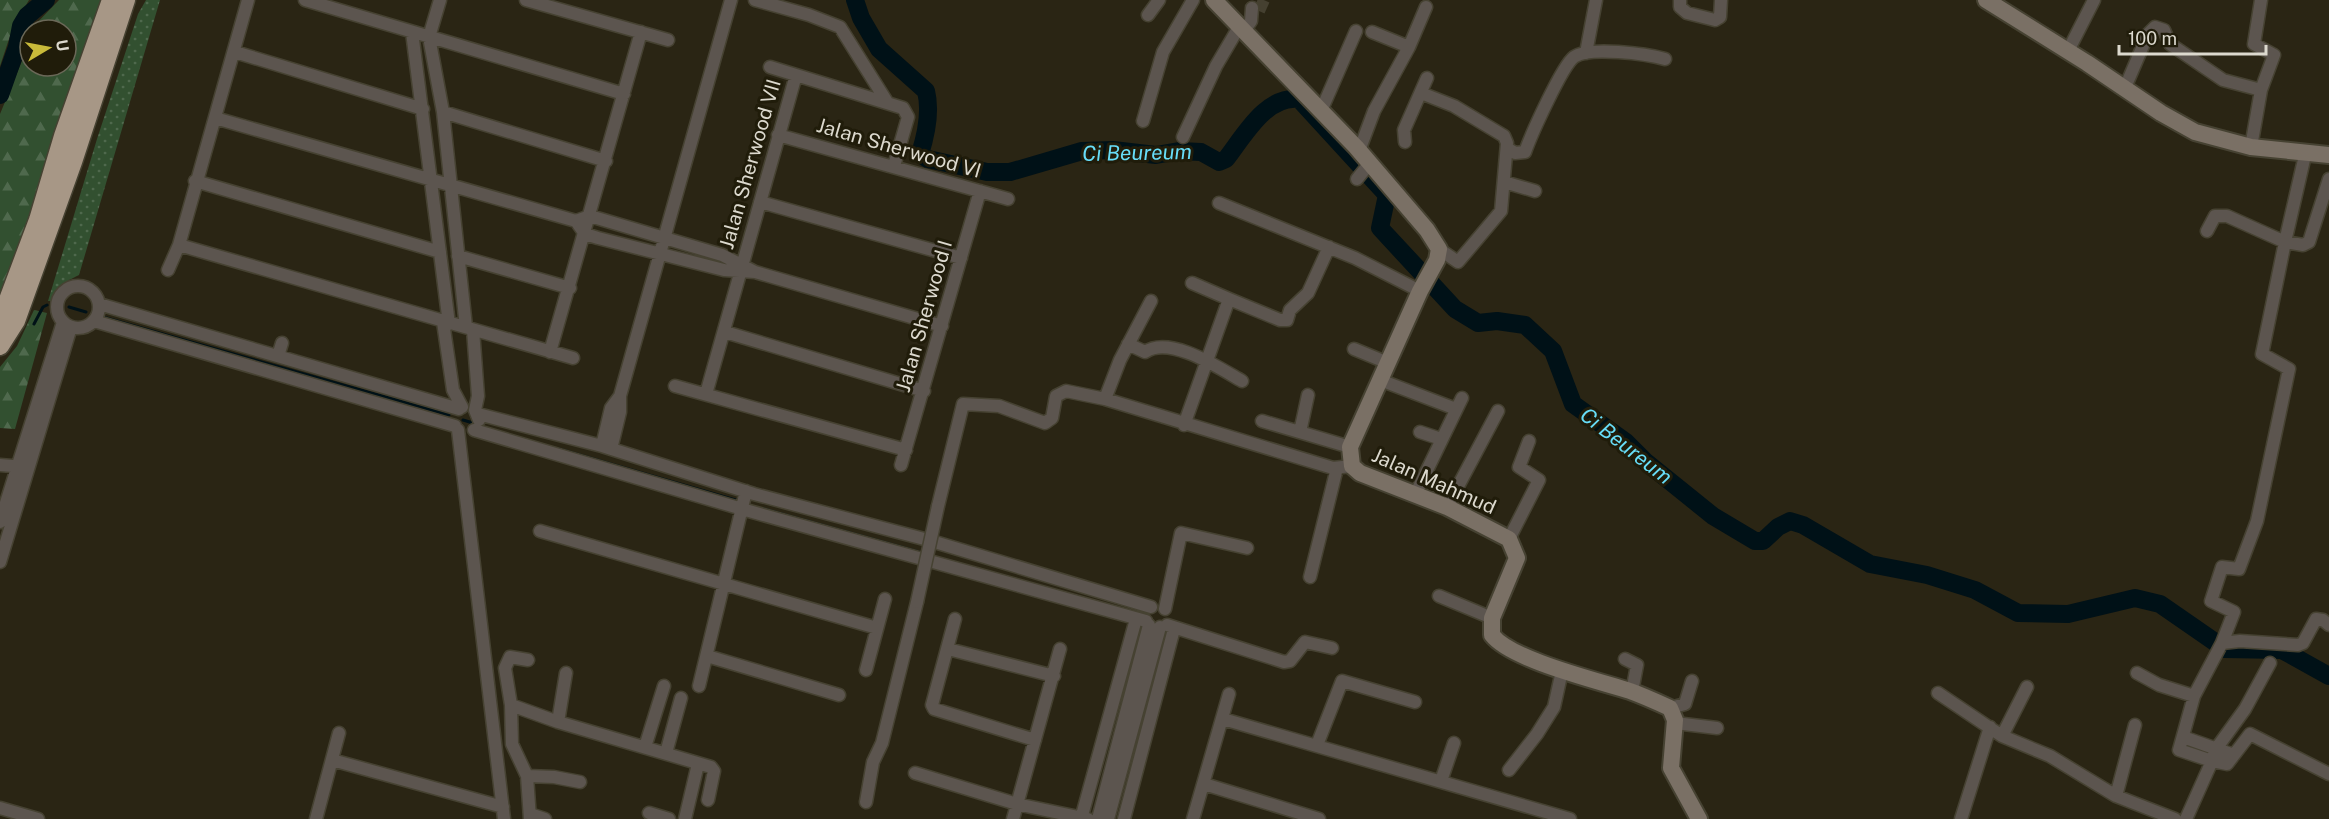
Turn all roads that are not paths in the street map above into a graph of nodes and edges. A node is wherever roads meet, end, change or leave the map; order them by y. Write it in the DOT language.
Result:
graph roads {
  1 [pos="111,0"];
  2 [pos="126,0"];
  3 [pos="248,0"];
  4 [pos="305,0"];
  5 [pos="440,0"];
  6 [pos="526,0"];
  7 [pos="731,0"];
  8 [pos="754,0"];
  9 [pos="1159,0"];
  10 [pos="1193,0"];
  11 [pos="1214,0"];
  12 [pos="1596,0"];
  13 [pos="1680,0"];
  14 [pos="1721,0"];
  15 [pos="1986,0"];
  16 [pos="2094,0"];
  17 [pos="2261,0"];
  18 [pos="1426,7"];
  19 [pos="1148,15"];
  20 [pos="1249,20"];
  21 [pos="1356,31"];
  22 [pos="641,32"];
  23 [pos="1372,32"];
  24 [pos="412,33"];
  25 [pos="429,37"];
  26 [pos="668,40"];
  27 [pos="1409,47"];
  28 [pos="2068,51"];
  29 [pos="235,52"];
  30 [pos="1586,53"];
  31 [pos="1665,59"];
  32 [pos="770,67"];
  33 [pos="796,75"];
  34 [pos="1427,78"];
  35 [pos="2124,90"];
  36 [pos="2261,90"];
  37 [pos="1421,93"];
  38 [pos="624,94"];
  39 [pos="887,102"];
  40 [pos="423,109"];
  41 [pos="1321,111"];
  42 [pos="443,112"];
  43 [pos="215,118"];
  44 [pos="1143,121"];
  45 [pos="778,135"];
  46 [pos="1183,137"];
  47 [pos="1405,142"];
  48 [pos="2251,147"];
  49 [pos="1507,148"];
  50 [pos="2306,151"];
  51 [pos="2329,155"];
  52 [pos="606,161"];
  53 [pos="1359,161"];
  54 [pos="894,166"];
  55 [pos="2329,179"];
  56 [pos="195,181"];
  57 [pos="432,181"];
  58 [pos="1504,182"];
  59 [pos="450,186"];
  60 [pos="980,191"];
  61 [pos="1535,191"];
  62 [pos="1008,199"];
  63 [pos="760,202"];
  64 [pos="1219,203"];
  65 [pos="590,216"];
  66 [pos="576,221"];
  67 [pos="2207,231"];
  68 [pos="585,234"];
  69 [pos="663,238"];
  70 [pos="2285,242"];
  71 [pos="179,245"];
  72 [pos="1329,247"];
  73 [pos="1439,249"];
  74 [pos="440,252"];
  75 [pos="658,254"];
  76 [pos="458,256"];
  77 [pos="961,258"];
  78 [pos="741,268"];
  79 [pos="168,270"];
  80 [pos="1192,284"];
  81 [pos="1424,284"];
  82 [pos="570,288"];
  83 [pos="1229,299"];
  84 [pos="1151,301"];
  85 [pos="99,304"];
  86 [pos="0,321"];
  87 [pos="94,321"];
  88 [pos="446,323"];
  89 [pos="67,324"];
  90 [pos="942,326"];
  91 [pos="469,328"];
  92 [pos="725,332"];
  93 [pos="282,343"];
  94 [pos="1128,344"];
  95 [pos="0,346"];
  96 [pos="1354,349"];
  97 [pos="550,352"];
  98 [pos="278,356"];
  99 [pos="573,358"];
  100 [pos="1207,361"];
  101 [pos="1388,363"];
  102 [pos="1380,380"];
  103 [pos="1242,381"];
  104 [pos="675,386"];
  105 [pos="453,390"];
  106 [pos="924,391"];
  107 [pos="706,394"];
  108 [pos="1308,395"];
  109 [pos="478,396"];
  110 [pos="1462,398"];
  111 [pos="1105,399"];
  112 [pos="468,410"];
  113 [pos="1456,410"];
  114 [pos="1498,411"];
  115 [pos="1262,421"];
  116 [pos="1184,425"];
  117 [pos="462,429"];
  118 [pos="1300,432"];
  119 [pos="1420,432"];
  120 [pos="1441,439"];
  121 [pos="1528,441"];
  122 [pos="606,447"];
  123 [pos="1350,447"];
  124 [pos="906,450"];
  125 [pos="0,465"];
  126 [pos="901,465"];
  127 [pos="23,467"];
  128 [pos="1345,467"];
  129 [pos="750,493"];
  130 [pos="1415,495"];
  131 [pos="1447,507"];
  132 [pos="745,510"];
  133 [pos="0,522"];
  134 [pos="540,531"];
  135 [pos="913,538"];
  136 [pos="1509,539"];
  137 [pos="1247,548"];
  138 [pos="909,554"];
  139 [pos="0,562"];
  140 [pos="1310,577"];
  141 [pos="724,585"];
  142 [pos="1440,596"];
  143 [pos="885,600"];
  144 [pos="1151,607"];
  145 [pos="1165,609"];
  146 [pos="1492,618"];
  147 [pos="955,619"];
  148 [pos="1155,624"];
  149 [pos="2329,625"];
  150 [pos="877,628"];
  151 [pos="2222,644"];
  152 [pos="1332,648"];
  153 [pos="948,649"];
  154 [pos="1060,649"];
  155 [pos="707,656"];
  156 [pos="1625,659"];
  157 [pos="528,660"];
  158 [pos="2270,663"];
  159 [pos="866,670"];
  160 [pos="1562,671"];
  161 [pos="566,673"];
  162 [pos="2137,673"];
  163 [pos="1054,676"];
  164 [pos="1692,681"];
  165 [pos="664,686"];
  166 [pos="699,686"];
  167 [pos="2027,687"];
  168 [pos="1632,692"];
  169 [pos="1938,693"];
  170 [pos="1229,694"];
  171 [pos="839,695"];
  172 [pos="2194,696"];
  173 [pos="681,698"];
  174 [pos="1415,702"];
  175 [pos="511,705"];
  176 [pos="1672,715"];
  177 [pos="1223,718"];
  178 [pos="558,722"];
  179 [pos="2135,724"];
  180 [pos="1990,727"];
  181 [pos="1717,728"];
  182 [pos="339,733"];
  183 [pos="2002,736"];
  184 [pos="1035,740"];
  185 [pos="496,743"];
  186 [pos="1454,743"];
  187 [pos="512,744"];
  188 [pos="1317,745"];
  189 [pos="645,747"];
  190 [pos="666,753"];
  191 [pos="2214,755"];
  192 [pos="332,760"];
  193 [pos="698,764"];
  194 [pos="1509,770"];
  195 [pos="915,773"];
  196 [pos="2329,774"];
  197 [pos="527,776"];
  198 [pos="1441,781"];
  199 [pos="580,782"];
  200 [pos="1204,784"];
  201 [pos="2116,796"];
  202 [pos="708,800"];
  203 [pos="866,802"];
  204 [pos="1017,804"];
  205 [pos="0,808"];
  206 [pos="504,813"];
  207 [pos="650,813"];
  208 [pos="1545,815"];
  209 [pos="1061,816"];
  210 [pos="530,817"];
  211 [pos="1084,818"];
  212 [pos="38,819"];
  213 [pos="316,819"];
  214 [pos="545,819"];
  215 [pos="669,819"];
  216 [pos="685,819"];
  217 [pos="1013,819"];
  218 [pos="1098,819"];
  219 [pos="1108,819"];
  220 [pos="1124,819"];
  221 [pos="1193,819"];
  222 [pos="1318,819"];
  223 [pos="1570,819"];
  224 [pos="1699,819"];
  225 [pos="1961,819"];
  226 [pos="2175,819"];
  227 [pos="2186,819"];
  1 -- 86 [label="highway"];
  2 -- 95 [label="highway"];
  3 -- 29 [label="street"];
  4 -- 24 [label="street"];
  5 -- 25 [label="street"];
  6 -- 22 [label="street"];
  7 -- 69 [label="street"];
  8 -- 39 [label="street"];
  9 -- 19 [label="street"];
  10 -- 44 [label="street"];
  11 -- 20 [label="street"];
  12 -- 30 [label="street"];
  13 -- 14 [label="street"];
  15 -- 28 [label="street"];
  16 -- 28 [label="street"];
  17 -- 36 [label="street"];
  18 -- 27 [label="street"];
  20 -- 41 [label="street"];
  20 -- 46 [label="street"];
  21 -- 41 [label="street"];
  22 -- 26 [label="street"];
  22 -- 38 [label="street"];
  23 -- 27 [label="street"];
  24 -- 25 [label="street"];
  24 -- 40 [label="street"];
  25 -- 38 [label="street"];
  25 -- 42 [label="street"];
  27 -- 53 [label="street"];
  28 -- 35 [label="street"];
  29 -- 40 [label="street"];
  29 -- 43 [label="street"];
  30 -- 31 [label="street"];
  30 -- 49 [label="street"];
  32 -- 33 [label="street, Jalan Sherwood VII"];
  33 -- 39 [label="street, Jalan Sherwood VII"];
  33 -- 45 [label="street, Jalan Sherwood VII"];
  34 -- 37 [label="street"];
  35 -- 36 [label="street"];
  35 -- 48 [label="street"];
  36 -- 48 [label="street"];
  37 -- 47 [label="street"];
  37 -- 49 [label="street"];
  38 -- 52 [label="street"];
  39 -- 54 [label="street, Jalan Sherwood VII"];
  40 -- 57 [label="street"];
  41 -- 53 [label="street"];
  42 -- 52 [label="street"];
  42 -- 59 [label="street"];
  43 -- 56 [label="street"];
  43 -- 57 [label="street"];
  45 -- 54 [label="street, Jalan Sherwood VI"];
  45 -- 63 [label="street, Jalan Sherwood VII"];
  48 -- 50 [label="street"];
  49 -- 58 [label="street"];
  50 -- 51 [label="street"];
  50 -- 70 [label="street"];
  52 -- 65 [label="street"];
  53 -- 73 [label="street"];
  54 -- 60 [label="street, Jalan Sherwood VI"];
  55 -- 70 [label="street"];
  56 -- 71 [label="street"];
  56 -- 74 [label="street"];
  57 -- 59 [label="street"];
  57 -- 74 [label="street"];
  58 -- 61 [label="street"];
  58 -- 73 [label="street"];
  59 -- 66 [label="street"];
  59 -- 76 [label="street"];
  60 -- 62 [label="street, Jalan Sherwood VI"];
  60 -- 77 [label="street, Jalan Sherwood I"];
  63 -- 77 [label="street"];
  63 -- 78 [label="street, Jalan Sherwood VII"];
  64 -- 72 [label="street"];
  65 -- 66 [label="street"];
  65 -- 68 [label="street"];
  65 -- 69 [label="street"];
  66 -- 68 [label="street"];
  67 -- 70 [label="street"];
  68 -- 75 [label="street"];
  68 -- 82 [label="street"];
  69 -- 75 [label="street"];
  69 -- 78 [label="street"];
  70 -- 151 [label="street"];
  71 -- 79 [label="street"];
  71 -- 88 [label="street"];
  72 -- 81 [label="street"];
  72 -- 83 [label="street"];
  73 -- 81 [label="street, Jalan Mahmud"];
  74 -- 88 [label="street"];
  75 -- 78 [label="street"];
  75 -- 122 [label="street"];
  76 -- 82 [label="street"];
  76 -- 91 [label="street"];
  77 -- 90 [label="street, Jalan Sherwood I"];
  78 -- 90 [label="street"];
  78 -- 92 [label="street"];
  80 -- 83 [label="street"];
  81 -- 101 [label="street, Jalan Mahmud"];
  82 -- 97 [label="street"];
  83 -- 100 [label="street"];
  84 -- 94 [label="street"];
  85 -- 87 [label="street"];
  85 -- 89 [label="street"];
  85 -- 98 [label="street"];
  87 -- 89 [label="street"];
  87 -- 117 [label="street"];
  88 -- 91 [label="street"];
  88 -- 105 [label="street"];
  89 -- 127 [label="street"];
  90 -- 106 [label="street, Jalan Sherwood I"];
  91 -- 97 [label="street"];
  91 -- 109 [label="street"];
  92 -- 106 [label="street"];
  92 -- 107 [label="street"];
  93 -- 98 [label="street"];
  94 -- 100 [label="street"];
  94 -- 111 [label="street"];
  96 -- 101 [label="street"];
  97 -- 99 [label="street"];
  98 -- 112 [label="street"];
  100 -- 103 [label="street"];
  100 -- 116 [label="street"];
  101 -- 102 [label="street, Jalan Mahmud"];
  102 -- 113 [label="street"];
  102 -- 123 [label="street, Jalan Mahmud"];
  104 -- 107 [label="street"];
  105 -- 109 [label="street"];
  105 -- 112 [label="street"];
  106 -- 124 [label="street, Jalan Sherwood I"];
  107 -- 124 [label="street"];
  108 -- 118 [label="street"];
  109 -- 112 [label="street"];
  110 -- 113 [label="street"];
  111 -- 116 [label="street"];
  111 -- 203 [label="street, bridge"];
  112 -- 117 [label="street"];
  112 -- 117 [label="street"];
  112 -- 122 [label="street"];
  113 -- 120 [label="street"];
  114 -- 131 [label="street"];
  115 -- 118 [label="street"];
  116 -- 128 [label="street"];
  117 -- 132 [label="street"];
  117 -- 185 [label="street"];
  118 -- 123 [label="street"];
  119 -- 120 [label="street"];
  120 -- 130 [label="street"];
  121 -- 136 [label="street"];
  122 -- 129 [label="street"];
  123 -- 128 [label="street, Jalan Mahmud"];
  124 -- 126 [label="street, Jalan Sherwood I"];
  125 -- 127 [label="street"];
  127 -- 133 [label="street"];
  127 -- 139 [label="street"];
  128 -- 130 [label="street, Jalan Mahmud"];
  128 -- 140 [label="street"];
  129 -- 132 [label="street"];
  129 -- 135 [label="street"];
  130 -- 131 [label="street, Jalan Mahmud"];
  131 -- 136 [label="street, Jalan Mahmud"];
  132 -- 138 [label="street"];
  132 -- 141 [label="street"];
  134 -- 141 [label="street"];
  135 -- 138 [label="street"];
  135 -- 144 [label="street"];
  136 -- 146 [label="street, Jalan Mahmud"];
  137 -- 145 [label="street"];
  138 -- 148 [label="street"];
  141 -- 150 [label="street"];
  141 -- 155 [label="street"];
  142 -- 146 [label="street"];
  143 -- 150 [label="street"];
  144 -- 145 [label="street"];
  144 -- 148 [label="street"];
  145 -- 148 [label="street"];
  146 -- 160 [label="street"];
  147 -- 153 [label="street"];
  148 -- 152 [label="street"];
  148 -- 211 [label="street"];
  148 -- 218 [label="street"];
  148 -- 219 [label="street"];
  148 -- 220 [label="street"];
  149 -- 151 [label="street"];
  150 -- 159 [label="street"];
  151 -- 172 [label="street"];
  153 -- 163 [label="street"];
  153 -- 184 [label="street"];
  154 -- 163 [label="street"];
  155 -- 166 [label="street"];
  155 -- 171 [label="street"];
  156 -- 168 [label="street"];
  157 -- 175 [label="street"];
  158 -- 191 [label="street"];
  160 -- 168 [label="street"];
  160 -- 194 [label="street"];
  161 -- 178 [label="street"];
  162 -- 172 [label="street"];
  163 -- 184 [label="street"];
  164 -- 176 [label="street"];
  165 -- 189 [label="street"];
  167 -- 183 [label="street"];
  168 -- 176 [label="street"];
  169 -- 180 [label="street"];
  170 -- 177 [label="street"];
  172 -- 191 [label="street"];
  173 -- 190 [label="street"];
  174 -- 188 [label="street"];
  175 -- 178 [label="street"];
  175 -- 187 [label="street"];
  176 -- 181 [label="street"];
  176 -- 224 [label="street"];
  177 -- 188 [label="street"];
  177 -- 200 [label="street"];
  178 -- 189 [label="street"];
  179 -- 201 [label="street"];
  180 -- 183 [label="street"];
  180 -- 225 [label="street"];
  182 -- 192 [label="street"];
  183 -- 201 [label="street"];
  184 -- 204 [label="street"];
  185 -- 187 [label="street"];
  185 -- 206 [label="street"];
  186 -- 198 [label="street"];
  187 -- 197 [label="street"];
  188 -- 198 [label="street"];
  189 -- 190 [label="street"];
  190 -- 193 [label="street"];
  191 -- 196 [label="street"];
  191 -- 227 [label="street"];
  192 -- 206 [label="street"];
  192 -- 213 [label="street"];
  193 -- 202 [label="street"];
  193 -- 216 [label="street"];
  195 -- 204 [label="street"];
  197 -- 199 [label="street"];
  197 -- 210 [label="street"];
  198 -- 208 [label="street"];
  200 -- 221 [label="street"];
  200 -- 222 [label="street"];
  201 -- 226 [label="street"];
  204 -- 209 [label="street"];
  204 -- 217 [label="street"];
  205 -- 212 [label="street"];
  207 -- 215 [label="street"];
  208 -- 223 [label="street"];
  209 -- 211 [label="street"];
  210 -- 214 [label="street"];
}
